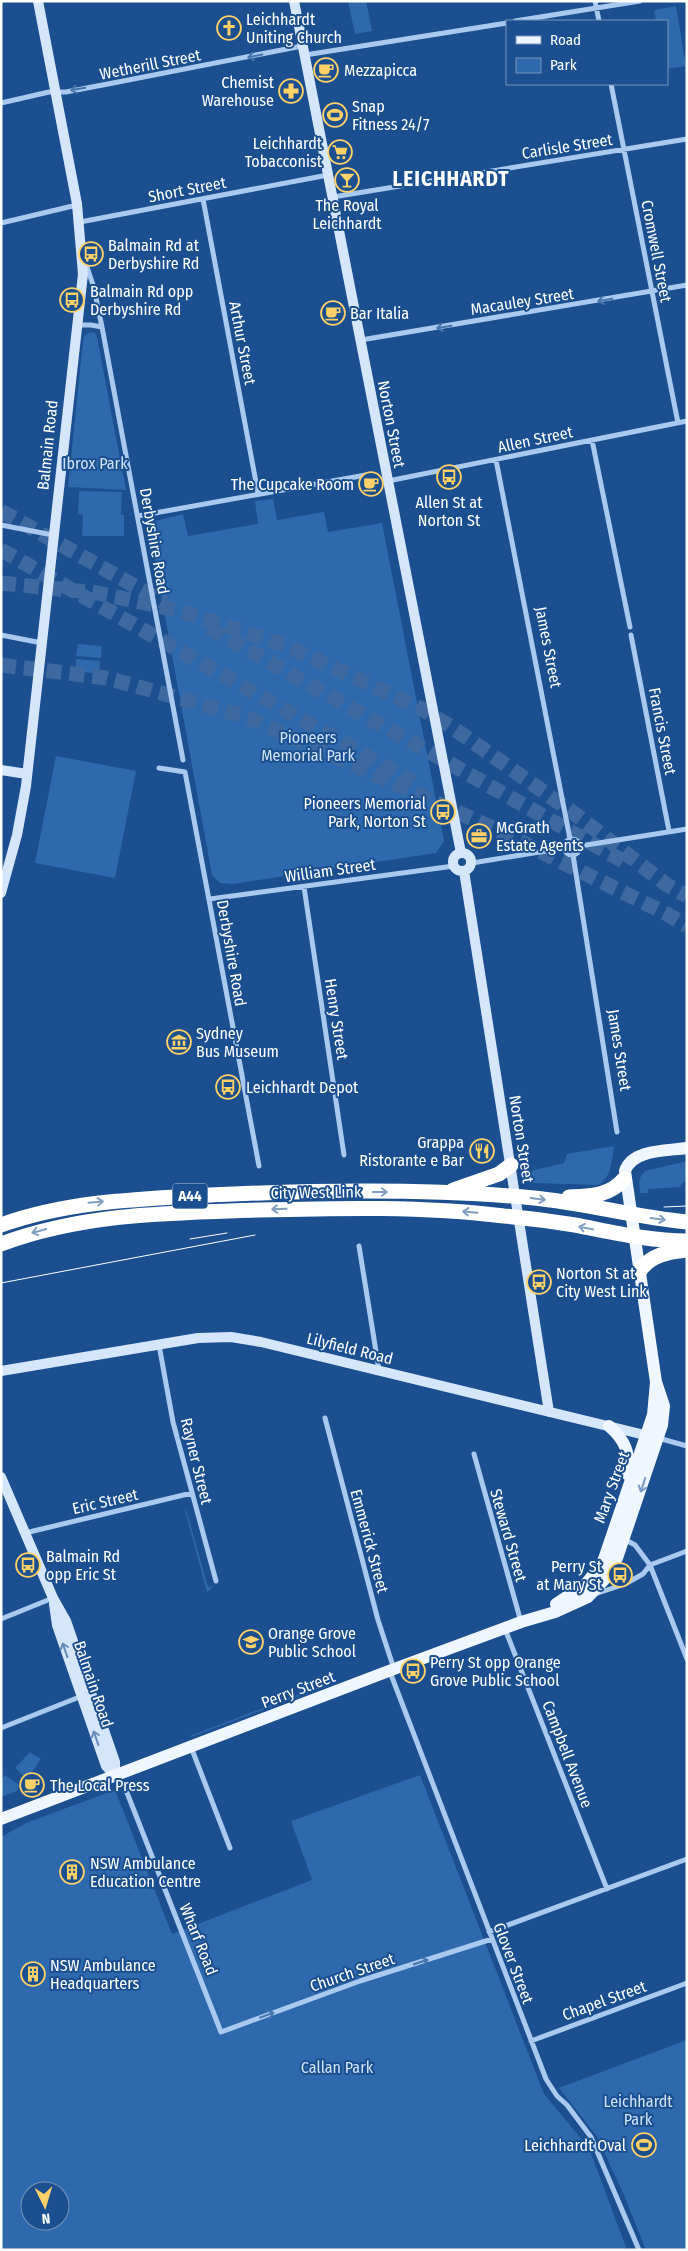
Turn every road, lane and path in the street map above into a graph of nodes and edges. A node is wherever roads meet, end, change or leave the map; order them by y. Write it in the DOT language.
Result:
graph roads {
  1 [pos="38,1"];
  2 [pos="294,1"];
  3 [pos="595,1"];
  4 [pos="640,1"];
  5 [pos="596,8"];
  6 [pos="521,20"];
  7 [pos="599,20"];
  8 [pos="506,23"];
  9 [pos="304,51"];
  10 [pos="611,85"];
  11 [pos="55,92"];
  12 [pos="1,103"];
  13 [pos="687,139"];
  14 [pos="624,149"];
  15 [pos="329,175"];
  16 [pos="333,197"];
  17 [pos="203,199"];
  18 [pos="77,204"];
  19 [pos="80,222"];
  20 [pos="1,223"];
  21 [pos="83,257"];
  22 [pos="687,285"];
  23 [pos="653,291"];
  24 [pos="77,326"];
  25 [pos="102,327"];
  26 [pos="360,340"];
  27 [pos="687,421"];
  28 [pos="678,423"];
  29 [pos="592,440"];
  30 [pos="496,460"];
  31 [pos="366,476"];
  32 [pos="388,481"];
  33 [pos="258,493"];
  34 [pos="138,516"];
  35 [pos="1,525"];
  36 [pos="53,535"];
  37 [pos="630,627"];
  38 [pos="1,635"];
  39 [pos="631,635"];
  40 [pos="42,643"];
  41 [pos="183,760"];
  42 [pos="159,768"];
  43 [pos="1,770"];
  44 [pos="27,774"];
  45 [pos="687,828"];
  46 [pos="669,831"];
  47 [pos="570,839"];
  48 [pos="580,846"];
  49 [pos="564,848"];
  50 [pos="461,853"];
  51 [pos="573,855"];
  52 [pos="472,863"];
  53 [pos="454,866"];
  54 [pos="464,871"];
  55 [pos="304,886"];
  56 [pos="1,893"];
  57 [pos="210,899"];
  58 [pos="617,1132"];
  59 [pos="687,1148"];
  60 [pos="344,1155"];
  61 [pos="511,1165"];
  62 [pos="259,1166"];
  63 [pos="624,1178"];
  64 [pos="447,1192"];
  65 [pos="516,1197"];
  66 [pos="559,1202"];
  67 [pos="630,1215"];
  68 [pos="519,1218"];
  69 [pos="687,1222"];
  70 [pos="1,1225"];
  71 [pos="633,1237"];
  72 [pos="687,1241"];
  73 [pos="1,1244"];
  74 [pos="359,1246"];
  75 [pos="687,1250"];
  76 [pos="639,1272"];
  77 [pos="159,1345"];
  78 [pos="1,1371"];
  79 [pos="379,1371"];
  80 [pos="549,1412"];
  81 [pos="325,1418"];
  82 [pos="609,1426"];
  83 [pos="652,1437"];
  84 [pos="687,1446"];
  85 [pos="474,1454"];
  86 [pos="1,1477"];
  87 [pos="627,1488"];
  88 [pos="192,1493"];
  89 [pos="25,1533"];
  90 [pos="611,1536"];
  91 [pos="625,1539"];
  92 [pos="687,1551"];
  93 [pos="650,1565"];
  94 [pos="216,1581"];
  95 [pos="588,1597"];
  96 [pos="53,1598"];
  97 [pos="1,1619"];
  98 [pos="521,1622"];
  99 [pos="505,1628"];
  100 [pos="687,1660"];
  101 [pos="392,1670"];
  102 [pos="92,1693"];
  103 [pos="82,1696"];
  104 [pos="1,1728"];
  105 [pos="191,1747"];
  106 [pos="115,1776"];
  107 [pos="1,1819"];
  108 [pos="230,1848"];
  109 [pos="687,1859"];
  110 [pos="607,1889"];
  111 [pos="489,1932"];
  112 [pos="492,1939"];
  113 [pos="687,1983"];
  114 [pos="221,2032"];
  115 [pos="531,2041"];
  116 [pos="639,2250"];
  1 -- 11 [label="street, Balmain Road"];
  2 -- 9 [label="street, Norton Street"];
  3 -- 5 [label="street"];
  4 -- 5 [label="street"];
  5 -- 6 [label="street"];
  5 -- 7 [label="street"];
  8 -- 9 [label="street, Wetherill Street"];
  9 -- 11 [label="street, Wetherill Street, one-way"];
  9 -- 15 [label="street, Norton Street"];
  10 -- 14 [label="street, Cromwell Street"];
  11 -- 12 [label="street, Wetherill Street"];
  11 -- 18 [label="street, Balmain Road"];
  13 -- 14 [label="street, Carlisle Street"];
  14 -- 16 [label="street, Carlisle Street"];
  14 -- 23 [label="street, Cromwell Street"];
  15 -- 16 [label="street, Norton Street"];
  15 -- 17 [label="street, Short Street"];
  16 -- 26 [label="street, Norton Street"];
  17 -- 19 [label="street, Short Street"];
  17 -- 33 [label="street, Arthur Street"];
  18 -- 19 [label="street, Balmain Road"];
  18 -- 20 [label="street"];
  19 -- 21 [label="street, Balmain Road"];
  21 -- 24 [label="street, Balmain Road"];
  21 -- 25 [label="street, Derbyshire Road"];
  22 -- 23 [label="street, Macauley Street"];
  23 -- 26 [label="street, Macauley Street, one-way"];
  23 -- 28 [label="street, Cromwell Street"];
  24 -- 25 [label="street"];
  24 -- 36 [label="street, Balmain Road"];
  25 -- 34 [label="street, Derbyshire Road"];
  26 -- 32 [label="street, Norton Street"];
  27 -- 28 [label="street, Allen Street"];
  28 -- 29 [label="street, Allen Street"];
  29 -- 30 [label="street, Allen Street"];
  29 -- 37 [label="street"];
  30 -- 32 [label="street, Allen Street"];
  30 -- 47 [label="street, James Street"];
  31 -- 33 [label="street"];
  32 -- 50 [label="street, Norton Street"];
  33 -- 34 [label="street"];
  34 -- 41 [label="street, Derbyshire Road"];
  35 -- 36 [label="street"];
  36 -- 40 [label="street, Balmain Road"];
  38 -- 40 [label="street"];
  39 -- 46 [label="street, Francis Street"];
  40 -- 44 [label="street, Balmain Road"];
  42 -- 57 [label="street, Derbyshire Road"];
  43 -- 44 [label="street"];
  44 -- 56 [label="street, Balmain Road"];
  45 -- 46 [label="street"];
  46 -- 48 [label="street"];
  47 -- 48 [label="street"];
  47 -- 49 [label="street"];
  48 -- 51 [label="street"];
  49 -- 51 [label="street"];
  49 -- 52 [label="street"];
  50 -- 52 [label="street"];
  50 -- 53 [label="street"];
  51 -- 58 [label="street, James Street"];
  52 -- 54 [label="street"];
  53 -- 54 [label="street"];
  53 -- 55 [label="street, William Street"];
  54 -- 61 [label="street, Norton Street"];
  55 -- 57 [label="street, William Street"];
  55 -- 60 [label="street, Henry Street"];
  57 -- 62 [label="street, Derbyshire Road"];
  59 -- 63 [label="main road"];
  61 -- 64 [label="highway"];
  61 -- 65 [label="street, Norton Street"];
  63 -- 66 [label="highway"];
  63 -- 67 [label="main road"];
  64 -- 65 [label="highway, City West Link / A44"];
  70 -- 64 [label="highway, City West Link / A44, one-way"];
  65 -- 66 [label="highway, City West Link / A44, one-way"];
  65 -- 68 [label="street, Norton Street"];
  66 -- 67 [label="highway, City West Link / A44"];
  67 -- 69 [label="highway, A44, one-way"];
  67 -- 71 [label="main road"];
  71 -- 68 [label="highway, City West Link / A44, one-way"];
  68 -- 73 [label="highway, City West Link / A44, one-way"];
  68 -- 80 [label="street, Norton Street"];
  71 -- 72 [label="highway, A44"];
  71 -- 76 [label="main road"];
  74 -- 79 [label="street"];
  75 -- 76 [label="highway"];
  76 -- 83 [label="main road"];
  77 -- 78 [label="street, Lilyfield Road"];
  77 -- 79 [label="street, Lilyfield Road"];
  77 -- 88 [label="street, Rayner Street"];
  79 -- 80 [label="street, Lilyfield Road"];
  80 -- 82 [label="street, Lilyfield Road"];
  81 -- 101 [label="street, Emmerick Street"];
  82 -- 83 [label="street, Lilyfield Road"];
  82 -- 87 [label="main road"];
  83 -- 84 [label="street, Lilyfield Road"];
  83 -- 87 [label="main road, Mary Street"];
  83 -- 91 [label="main road, Mary Street, one-way"];
  85 -- 98 [label="street, Steward Street"];
  86 -- 89 [label="street, Balmain Road"];
  87 -- 90 [label="main road, Mary Street"];
  88 -- 89 [label="street, Eric Street"];
  88 -- 94 [label="street, Rayner Street"];
  89 -- 96 [label="street, Balmain Road"];
  90 -- 91 [label="street, Mary Street"];
  90 -- 98 [label="main road, Perry Street"];
  91 -- 93 [label="street, Mary Street"];
  91 -- 95 [label="main road, Perry Street"];
  92 -- 93 [label="street, Perry Street"];
  93 -- 95 [label="street, Perry Street"];
  93 -- 100 [label="street, Mary Street"];
  95 -- 98 [label="main road, Perry Street"];
  96 -- 97 [label="street"];
  96 -- 102 [label="street, Balmain Road"];
  103 -- 96 [label="street, Balmain Road, one-way"];
  98 -- 99 [label="main road, Perry Street"];
  99 -- 101 [label="main road, Perry Street"];
  99 -- 110 [label="street, Campbell Avenue"];
  101 -- 105 [label="main road, Perry Street"];
  101 -- 111 [label="street, Glover Street"];
  102 -- 103 [label="street"];
  102 -- 106 [label="street, Balmain Road"];
  103 -- 104 [label="street"];
  106 -- 103 [label="street, Balmain Road, one-way"];
  105 -- 106 [label="main road, Perry Street"];
  105 -- 108 [label="street"];
  106 -- 107 [label="main road"];
  106 -- 114 [label="street, Wharf Road"];
  109 -- 110 [label="street"];
  110 -- 111 [label="street"];
  111 -- 112 [label="street, Glover Street"];
  114 -- 112 [label="street, Church Street, one-way"];
  112 -- 115 [label="street, Glover Street"];
  113 -- 115 [label="street, Chapel Street"];
  115 -- 116 [label="street, Glover Street"];
}
